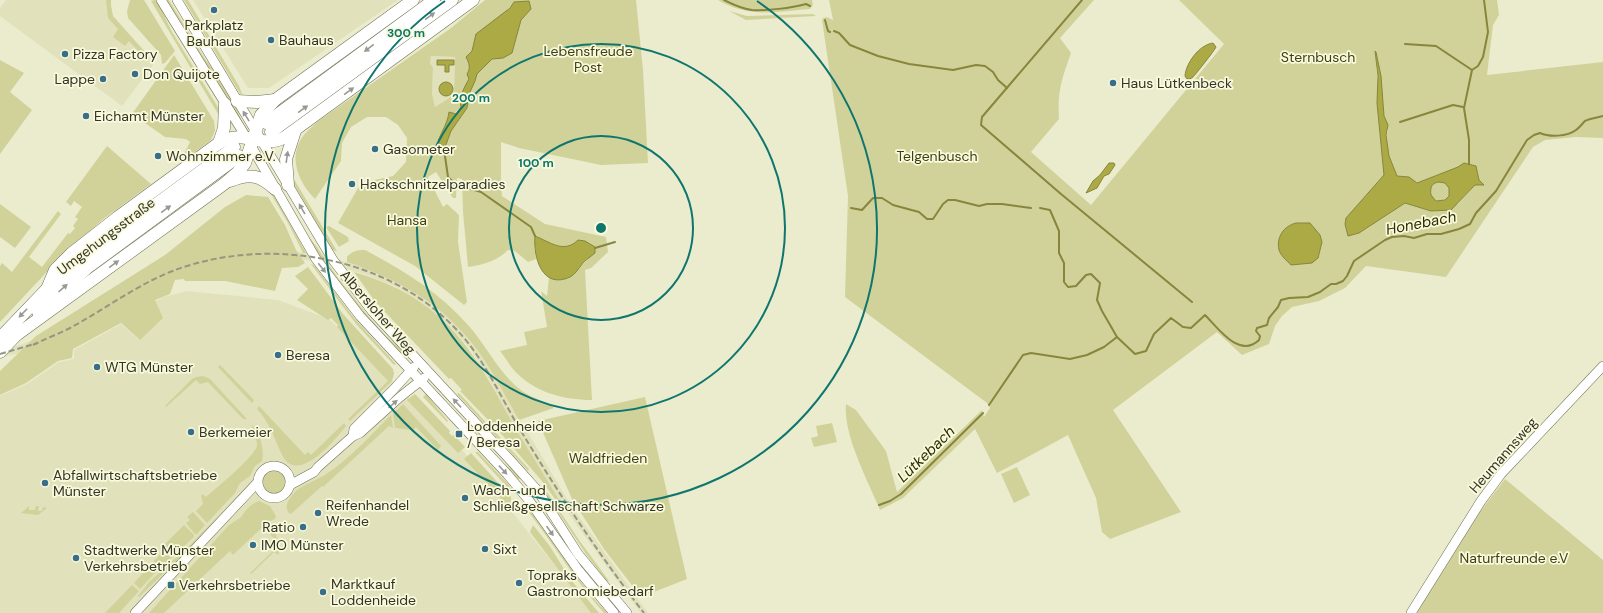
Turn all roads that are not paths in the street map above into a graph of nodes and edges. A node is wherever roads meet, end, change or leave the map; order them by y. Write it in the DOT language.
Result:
graph roads {
  1 [pos="161,0"];
  2 [pos="177,0"];
  3 [pos="413,0"];
  4 [pos="434,0"];
  5 [pos="452,0"];
  6 [pos="473,0"];
  7 [pos="275,100"];
  8 [pos="231,103"];
  9 [pos="295,131"];
  10 [pos="253,139"];
  11 [pos="219,143"];
  12 [pos="224,184"];
  13 [pos="288,185"];
  14 [pos="275,189"];
  15 [pos="46,289"];
  16 [pos="15,336"];
  17 [pos="0,338"];
  18 [pos="0,352"];
  19 [pos="419,362"];
  20 [pos="1603,366"];
  21 [pos="410,370"];
  22 [pos="430,373"];
  23 [pos="420,381"];
  24 [pos="354,432"];
  25 [pos="318,467"];
  26 [pos="287,472"];
  27 [pos="257,483"];
  28 [pos="290,484"];
  29 [pos="261,492"];
  30 [pos="239,503"];
  31 [pos="135,613"];
  32 [pos="614,613"];
  33 [pos="627,613"];
  34 [pos="1411,613"];
  1 -- 8 [label="main road, Albersloher Weg"];
  2 -- 8 [label="main road, Albersloher Weg"];
  3 -- 7 [label="highway"];
  4 -- 5 [label="highway, one-way"];
  9 -- 6 [label="highway, one-way"];
  7 -- 8 [label="highway"];
  7 -- 10 [label="highway"];
  8 -- 10 [label="main road, Albersloher Weg"];
  8 -- 11 [label="highway"];
  9 -- 10 [label="highway"];
  13 -- 9 [label="highway, one-way"];
  10 -- 11 [label="highway"];
  10 -- 12 [label="highway"];
  10 -- 13 [label="main road, Albersloher Weg"];
  10 -- 14 [label="main road, Albersloher Weg"];
  11 -- 15 [label="highway"];
  12 -- 14 [label="highway"];
  16 -- 12 [label="highway, one-way"];
  19 -- 13 [label="main road, Albersloher Weg, one-way"];
  14 -- 21 [label="main road, Albersloher Weg, one-way"];
  16 -- 15 [label="highway, Umgehungsstraße, one-way"];
  15 -- 17 [label="highway, Umgehungsstraße, one-way"];
  16 -- 18 [label="highway, Umgehungsstraße"];
  19 -- 21 [label="main road"];
  19 -- 22 [label="main road, Albersloher Weg"];
  20 -- 34 [label="main road, Heumannsweg"];
  21 -- 23 [label="main road, Albersloher Weg"];
  21 -- 24 [label="main road"];
  22 -- 23 [label="main road"];
  33 -- 22 [label="main road, Albersloher Weg, one-way"];
  24 -- 23 [label="main road, one-way"];
  23 -- 32 [label="main road, Albersloher Weg, one-way"];
  24 -- 25 [label="main road"];
  25 -- 26 [label="main road"];
  25 -- 28 [label="main road"];
  26 -- 27 [label="main road"];
  26 -- 28 [label="main road"];
  27 -- 29 [label="main road"];
  27 -- 30 [label="main road"];
  28 -- 29 [label="main road"];
  29 -- 30 [label="main road"];
  30 -- 31 [label="main road"];
}
